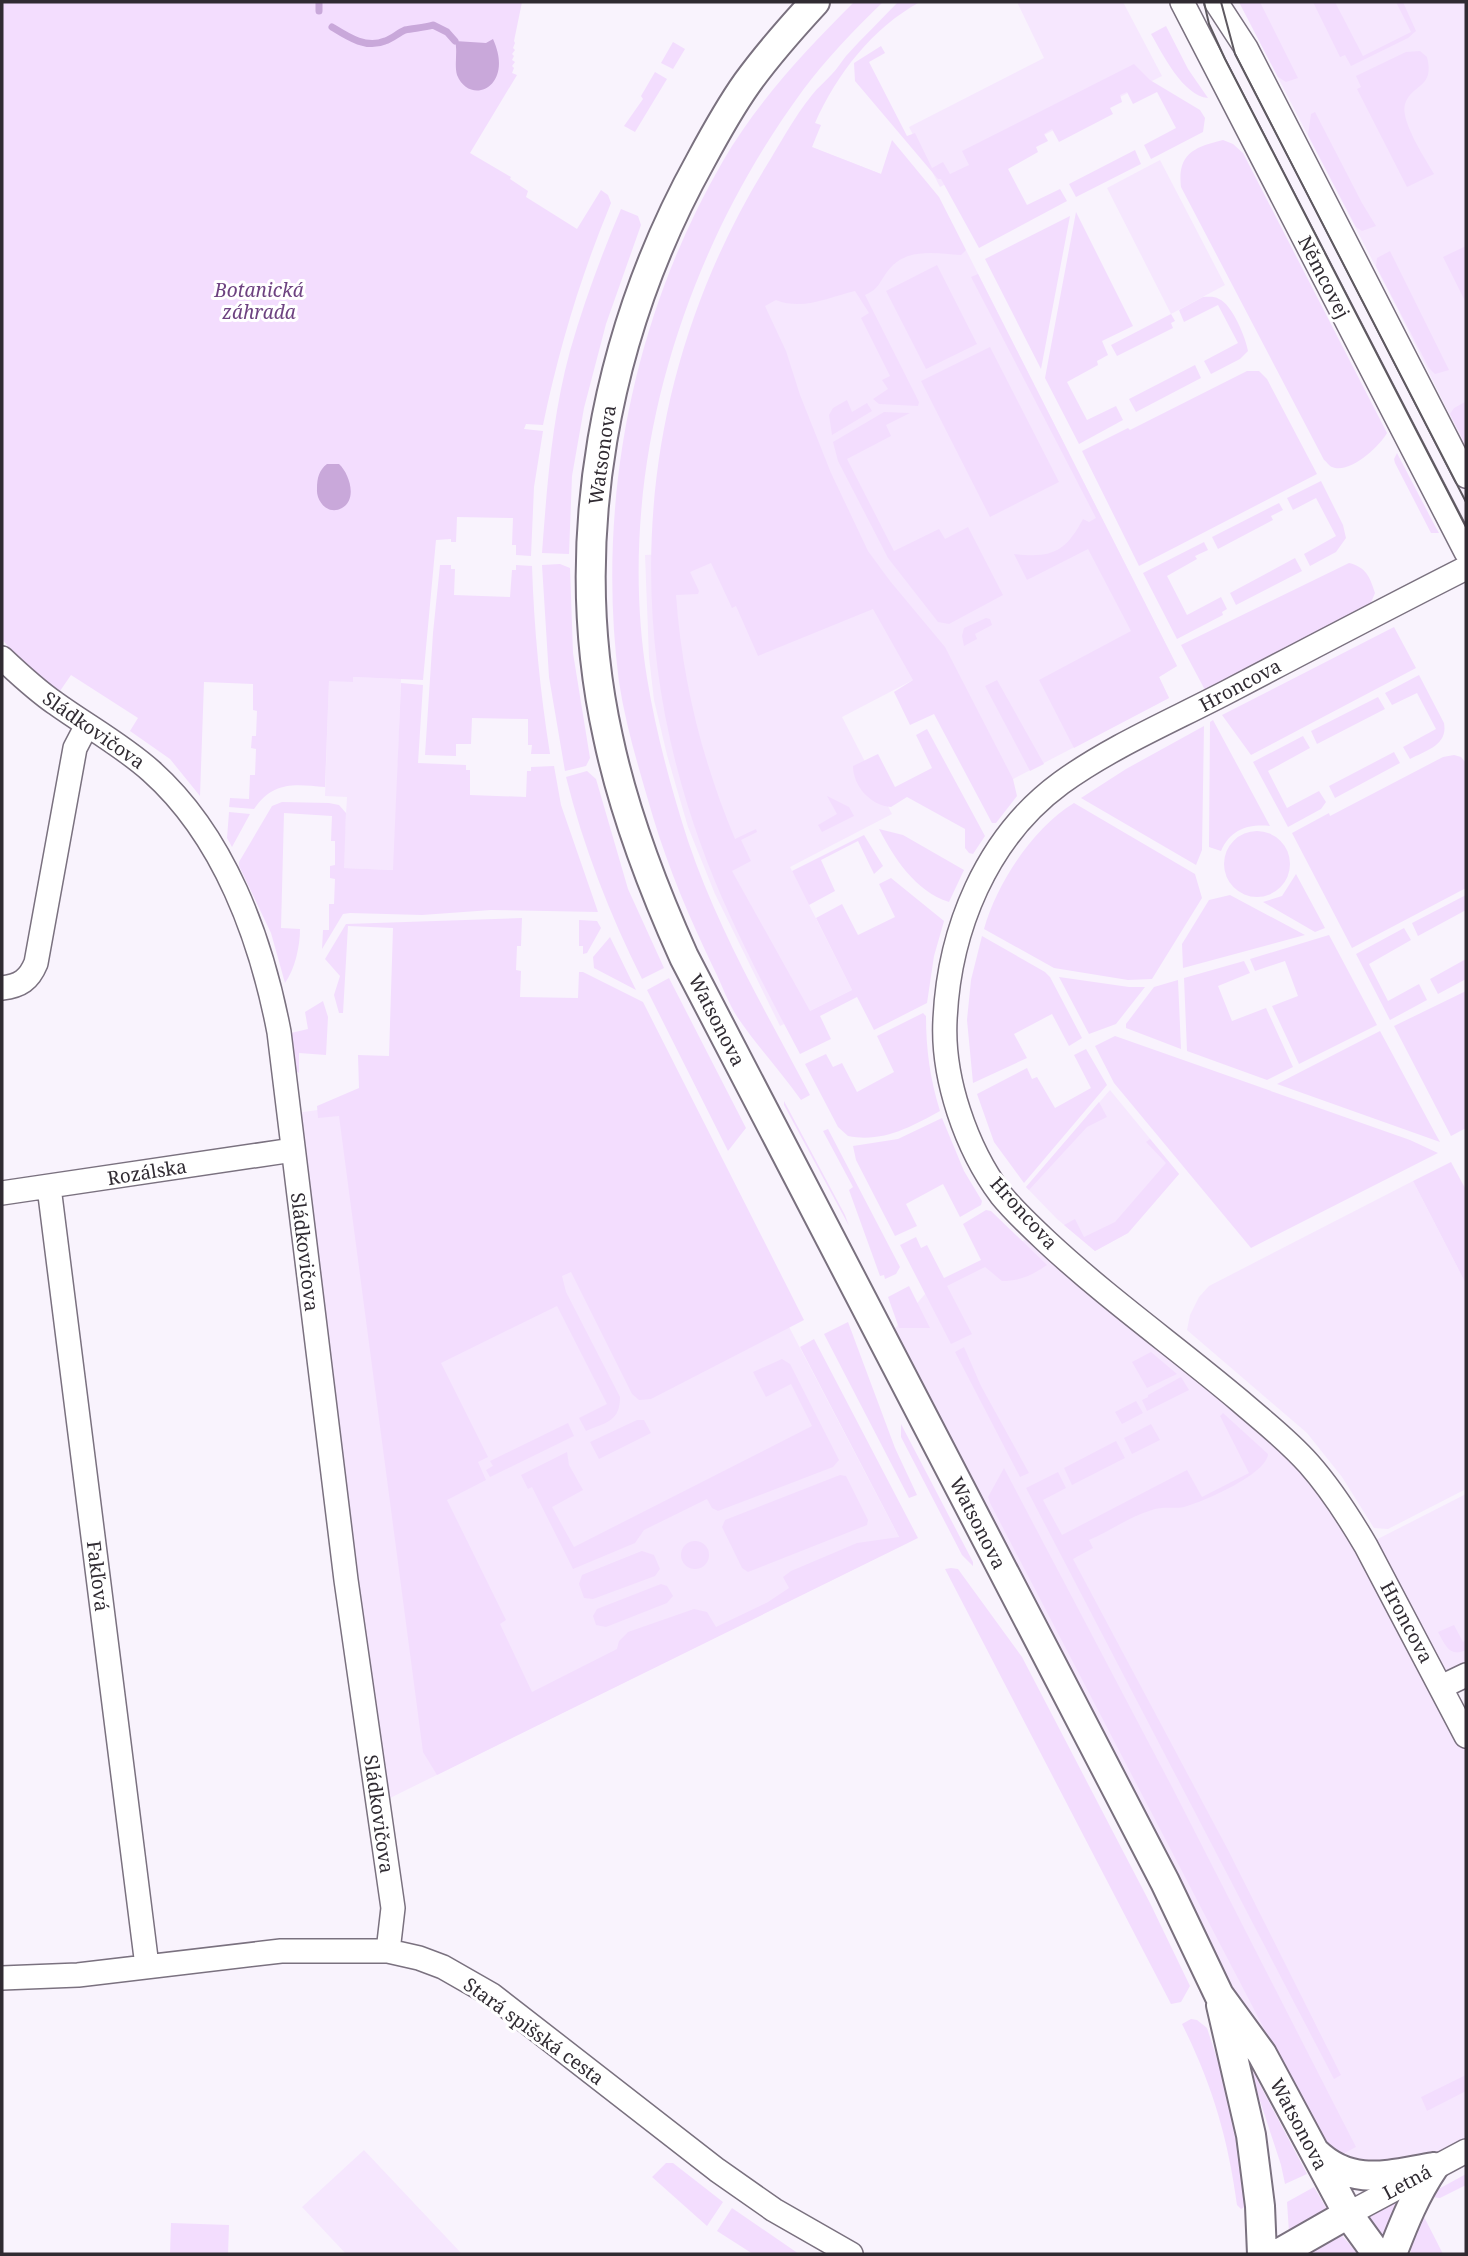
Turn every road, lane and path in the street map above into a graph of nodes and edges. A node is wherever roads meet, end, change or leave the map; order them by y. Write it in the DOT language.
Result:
graph roads {
  1 [pos="815,2"];
  2 [pos="1182,2"];
  3 [pos="1216,2"];
  4 [pos="1466,476"];
  5 [pos="1466,552"];
  6 [pos="1466,568"];
  7 [pos="2,658"];
  8 [pos="87,725"];
  9 [pos="2,988"];
  10 [pos="293,1150"];
  11 [pos="49,1186"];
  12 [pos="2,1194"];
  13 [pos="1466,1675"];
  14 [pos="1441,1688"];
  15 [pos="1466,1736"];
  16 [pos="388,1951"];
  17 [pos="147,1966"];
  18 [pos="2,1978"];
  19 [pos="1219,1995"];
  20 [pos="1314,2150"];
  21 [pos="1466,2151"];
  22 [pos="1434,2167"];
  23 [pos="1348,2214"];
  24 [pos="851,2254"];
  25 [pos="1262,2254"];
  26 [pos="1278,2254"];
  27 [pos="1377,2254"];
  28 [pos="1392,2254"];
  1 -- 19 [label="street, Watsonova"];
  2 -- 5 [label="street, Němcovej"];
  3 -- 4 [label="street, Němcovej"];
  6 -- 14 [label="street, Hroncova"];
  7 -- 8 [label="street, Sládkovičova"];
  8 -- 9 [label="street"];
  8 -- 10 [label="street, Sládkovičova"];
  10 -- 11 [label="street, Rozálska"];
  10 -- 16 [label="street, Sládkovičova"];
  11 -- 12 [label="street, Rozálska"];
  11 -- 17 [label="street, Fakľová"];
  13 -- 14 [label="street"];
  14 -- 15 [label="street, Hroncova"];
  16 -- 17 [label="street, Stará spišská cesta"];
  16 -- 24 [label="street, Stará spišská cesta"];
  17 -- 18 [label="street, Stará spišská cesta"];
  19 -- 20 [label="street, Watsonova"];
  19 -- 25 [label="street, Watsonova"];
  20 -- 22 [label="street"];
  20 -- 23 [label="street, Watsonova"];
  21 -- 22 [label="street, Letná"];
  22 -- 23 [label="street, Letná"];
  22 -- 28 [label="street"];
  23 -- 26 [label="street"];
  23 -- 27 [label="street, Watsonova"];
}
